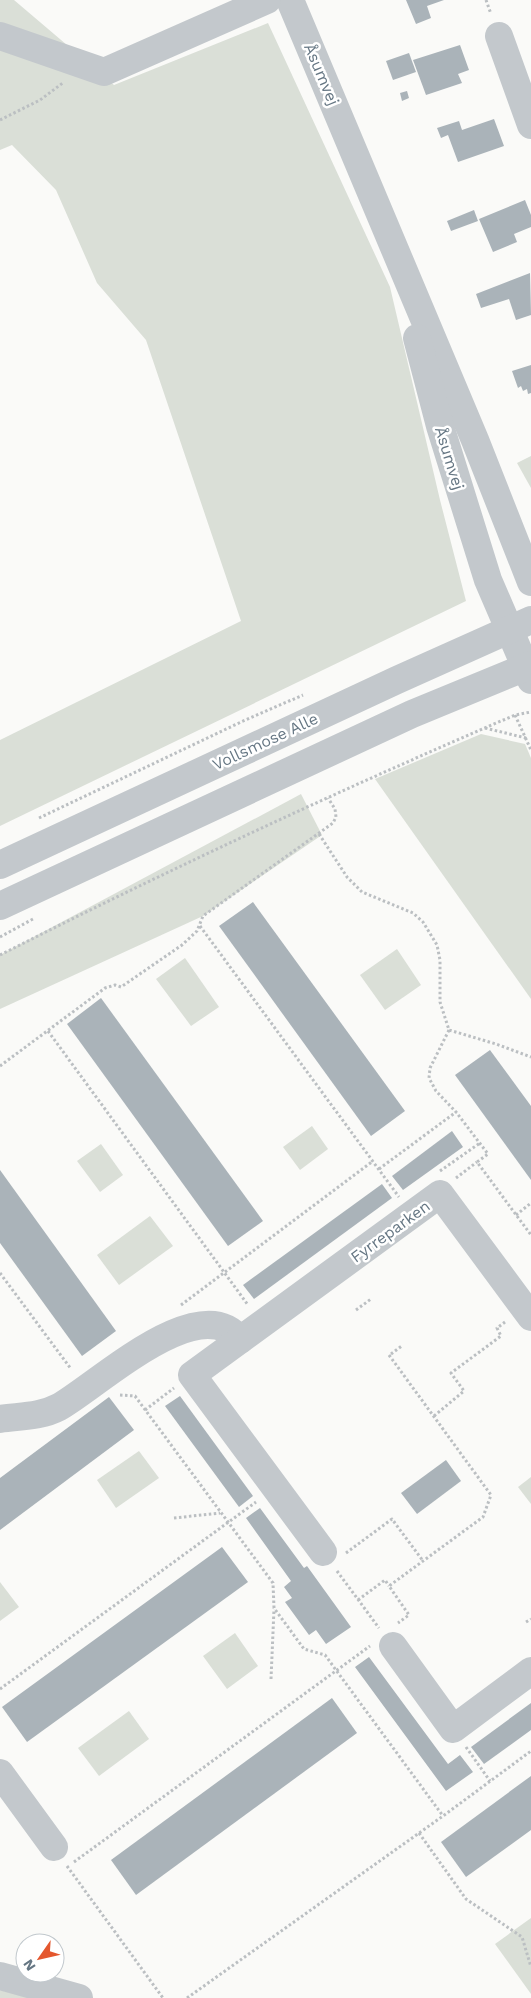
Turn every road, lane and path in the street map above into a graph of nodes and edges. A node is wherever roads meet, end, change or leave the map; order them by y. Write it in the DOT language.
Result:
graph roads {
  1 [pos="267,0"];
  2 [pos="290,0"];
  3 [pos="0,36"];
  4 [pos="499,36"];
  5 [pos="85,66"];
  6 [pos="0,120"];
  7 [pos="531,125"];
  8 [pos="388,231"];
  9 [pos="531,582"];
  10 [pos="520,625"];
  11 [pos="529,670"];
  12 [pos="531,712"];
  13 [pos="515,715"];
  14 [pos="485,728"];
  15 [pos="526,738"];
  16 [pos="531,750"];
  17 [pos="328,798"];
  18 [pos="319,834"];
  19 [pos="0,865"];
  20 [pos="0,906"];
  21 [pos="200,925"];
  22 [pos="0,955"];
  23 [pos="449,1030"];
  24 [pos="48,1031"];
  25 [pos="531,1057"];
  26 [pos="0,1066"];
  27 [pos="456,1112"];
  28 [pos="480,1143"];
  29 [pos="373,1161"];
  30 [pos="477,1162"];
  31 [pos="379,1169"];
  32 [pos="437,1174"];
  33 [pos="457,1177"];
  34 [pos="401,1200"];
  35 [pos="531,1203"];
  36 [pos="516,1214"];
  37 [pos="531,1235"];
  38 [pos="224,1272"];
  39 [pos="0,1273"];
  40 [pos="371,1299"];
  41 [pos="248,1305"];
  42 [pos="179,1306"];
  43 [pos="356,1310"];
  44 [pos="528,1313"];
  45 [pos="240,1340"];
  46 [pos="403,1345"];
  47 [pos="86,1389"];
  48 [pos="173,1389"];
  49 [pos="135,1396"];
  50 [pos="145,1410"];
  51 [pos="434,1416"];
  52 [pos="0,1420"];
  53 [pos="256,1502"];
  54 [pos="220,1512"];
  55 [pos="174,1518"];
  56 [pos="227,1522"];
  57 [pos="327,1558"];
  58 [pos="423,1561"];
  59 [pos="389,1586"];
  60 [pos="358,1600"];
  61 [pos="274,1608"];
  62 [pos="531,1619"];
  63 [pos="526,1622"];
  64 [pos="388,1641"];
  65 [pos="366,1648"];
  66 [pos="336,1670"];
  67 [pos="531,1671"];
  68 [pos="270,1679"];
  69 [pos="0,1689"];
  70 [pos="453,1729"];
  71 [pos="531,1751"];
  72 [pos="0,1773"];
  73 [pos="490,1781"];
  74 [pos="443,1816"];
  75 [pos="419,1833"];
  76 [pos="61,1857"];
  77 [pos="531,1967"];
  78 [pos="0,1976"];
  79 [pos="79,1998"];
  80 [pos="163,1998"];
  81 [pos="187,1998"];
  1 -- 5 [label="street"];
  2 -- 8 [label="street, Åsumvej"];
  3 -- 5 [label="street"];
  4 -- 7 [label="street"];
  5 -- 6 [label="path"];
  8 -- 9 [label="street, Åsumvej"];
  8 -- 10 [label="street, Åsumvej"];
  10 -- 11 [label="street, Åsumvej"];
  10 -- 19 [label="street, Vollsmose Alle"];
  11 -- 20 [label="street"];
  12 -- 13 [label="path"];
  13 -- 14 [label="path"];
  13 -- 15 [label="path"];
  14 -- 15 [label="path"];
  14 -- 17 [label="path"];
  15 -- 16 [label="path"];
  17 -- 18 [label="path"];
  17 -- 22 [label="path"];
  18 -- 21 [label="path"];
  18 -- 23 [label="path"];
  21 -- 24 [label="path"];
  21 -- 29 [label="path"];
  23 -- 25 [label="path"];
  23 -- 27 [label="path"];
  24 -- 26 [label="path"];
  24 -- 38 [label="path"];
  27 -- 28 [label="path"];
  27 -- 31 [label="path"];
  28 -- 30 [label="path"];
  28 -- 32 [label="path"];
  29 -- 31 [label="path"];
  29 -- 38 [label="path"];
  30 -- 33 [label="path"];
  30 -- 36 [label="path"];
  31 -- 34 [label="path"];
  35 -- 36 [label="path"];
  36 -- 37 [label="path"];
  38 -- 41 [label="path"];
  38 -- 42 [label="path"];
  39 -- 47 [label="path"];
  40 -- 43 [label="path"];
  44 -- 45 [label="street, Fyrreparken"];
  44 -- 51 [label="path"];
  45 -- 47 [label="street"];
  45 -- 57 [label="street, Fyrreparken"];
  46 -- 51 [label="path"];
  47 -- 52 [label="street"];
  48 -- 50 [label="path"];
  49 -- 50 [label="path"];
  50 -- 54 [label="path"];
  51 -- 58 [label="path"];
  53 -- 56 [label="path"];
  54 -- 55 [label="path"];
  54 -- 56 [label="path"];
  56 -- 61 [label="path"];
  56 -- 69 [label="path"];
  57 -- 58 [label="path"];
  57 -- 60 [label="path"];
  58 -- 59 [label="path"];
  59 -- 60 [label="path"];
  59 -- 64 [label="path"];
  60 -- 64 [label="path"];
  61 -- 66 [label="path"];
  61 -- 68 [label="path"];
  62 -- 63 [label="path"];
  64 -- 70 [label="street"];
  65 -- 66 [label="path"];
  66 -- 74 [label="path"];
  66 -- 76 [label="path"];
  67 -- 70 [label="street"];
  70 -- 73 [label="path"];
  71 -- 73 [label="path"];
  72 -- 76 [label="street"];
  73 -- 74 [label="path"];
  74 -- 75 [label="path"];
  75 -- 77 [label="path"];
  75 -- 81 [label="path"];
  76 -- 80 [label="path"];
  78 -- 79 [label="street"];
}
